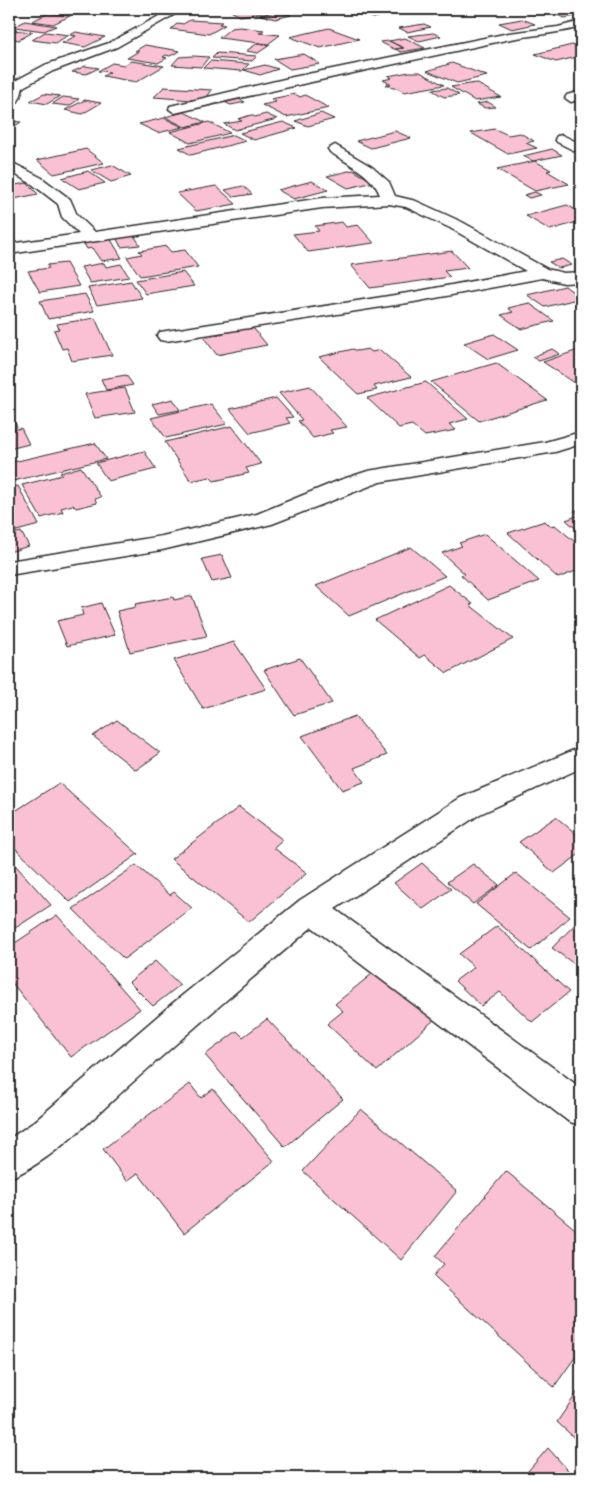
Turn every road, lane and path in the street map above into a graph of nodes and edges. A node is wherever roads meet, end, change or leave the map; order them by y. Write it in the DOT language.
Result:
graph roads {
  1 [pos="179,9"];
  2 [pos="581,24"];
  3 [pos="9,104"];
  4 [pos="175,109"];
  5 [pos="562,139"];
  6 [pos="335,149"];
  7 [pos="581,150"];
  8 [pos="9,165"];
  9 [pos="389,199"];
  10 [pos="90,236"];
  11 [pos="9,249"];
  12 [pos="542,274"];
  13 [pos="581,277"];
  14 [pos="166,336"];
  15 [pos="581,438"];
  16 [pos="9,568"];
  17 [pos="581,757"];
  18 [pos="311,909"];
  19 [pos="581,1109"];
  20 [pos="9,1160"];
  1 -- 3 [label="street"];
  2 -- 4 [label="street"];
  5 -- 7 [label="street"];
  6 -- 9 [label="street"];
  8 -- 10 [label="street"];
  9 -- 10 [label="street"];
  9 -- 12 [label="street"];
  10 -- 11 [label="street"];
  12 -- 13 [label="street"];
  12 -- 14 [label="street"];
  15 -- 16 [label="street"];
  17 -- 18 [label="street"];
  18 -- 19 [label="street"];
  18 -- 20 [label="street"];
}
